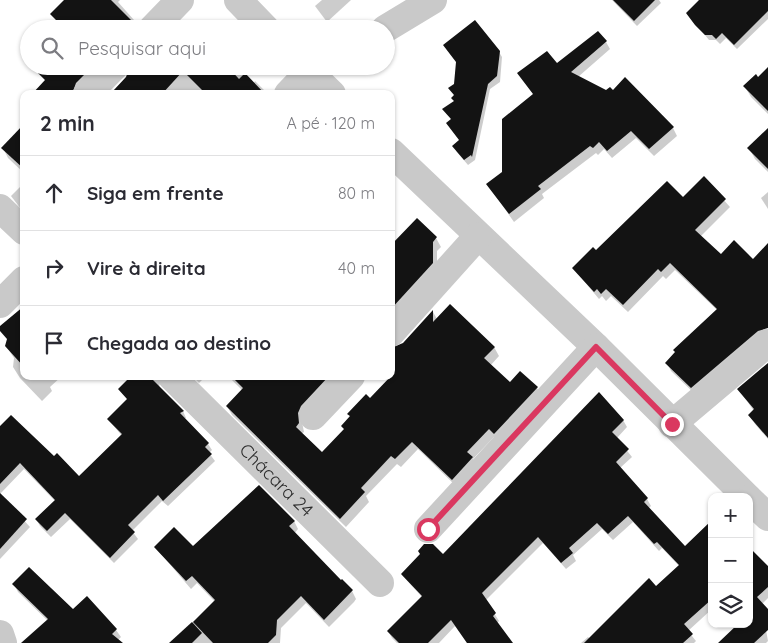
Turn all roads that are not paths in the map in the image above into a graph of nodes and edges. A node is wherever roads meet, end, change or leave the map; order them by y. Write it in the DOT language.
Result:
graph roads {
  1 [pos="180,0"];
  2 [pos="238,0"];
  3 [pos="433,0"];
  4 [pos="161,20"];
  5 [pos="257,20"];
  6 [pos="395,23"];
  7 [pos="106,75"];
  8 [pos="305,75"];
  9 [pos="317,75"];
  10 [pos="92,90"];
  11 [pos="292,90"];
  12 [pos="329,90"];
  13 [pos="395,156"];
  14 [pos="0,208"];
  15 [pos="20,227"];
  16 [pos="478,236"];
  17 [pos="20,284"];
  18 [pos="0,304"];
  19 [pos="395,329"];
  20 [pos="768,343"];
  21 [pos="596,347"];
  22 [pos="175,380"];
  23 [pos="347,380"];
  24 [pos="313,416"];
  25 [pos="672,424"];
  26 [pos="743,493"];
  27 [pos="753,503"];
  28 [pos="768,517"];
  29 [pos="428,529"];
  30 [pos="380,583"];
  31 [pos="0,634"];
  32 [pos="3,643"];
  1 -- 4 [label="street"];
  2 -- 5 [label="street"];
  3 -- 6 [label="street"];
  7 -- 10 [label="street"];
  8 -- 11 [label="street"];
  9 -- 12 [label="street"];
  13 -- 16 [label="street"];
  14 -- 15 [label="street"];
  16 -- 19 [label="street"];
  16 -- 21 [label="street"];
  17 -- 18 [label="street"];
  20 -- 25 [label="street"];
  21 -- 25 [label="street"];
  21 -- 29 [label="street"];
  22 -- 30 [label="street, Chácara 24"];
  23 -- 24 [label="street"];
  25 -- 26 [label="street"];
  27 -- 28 [label="street"];
  31 -- 32 [label="street"];
}
